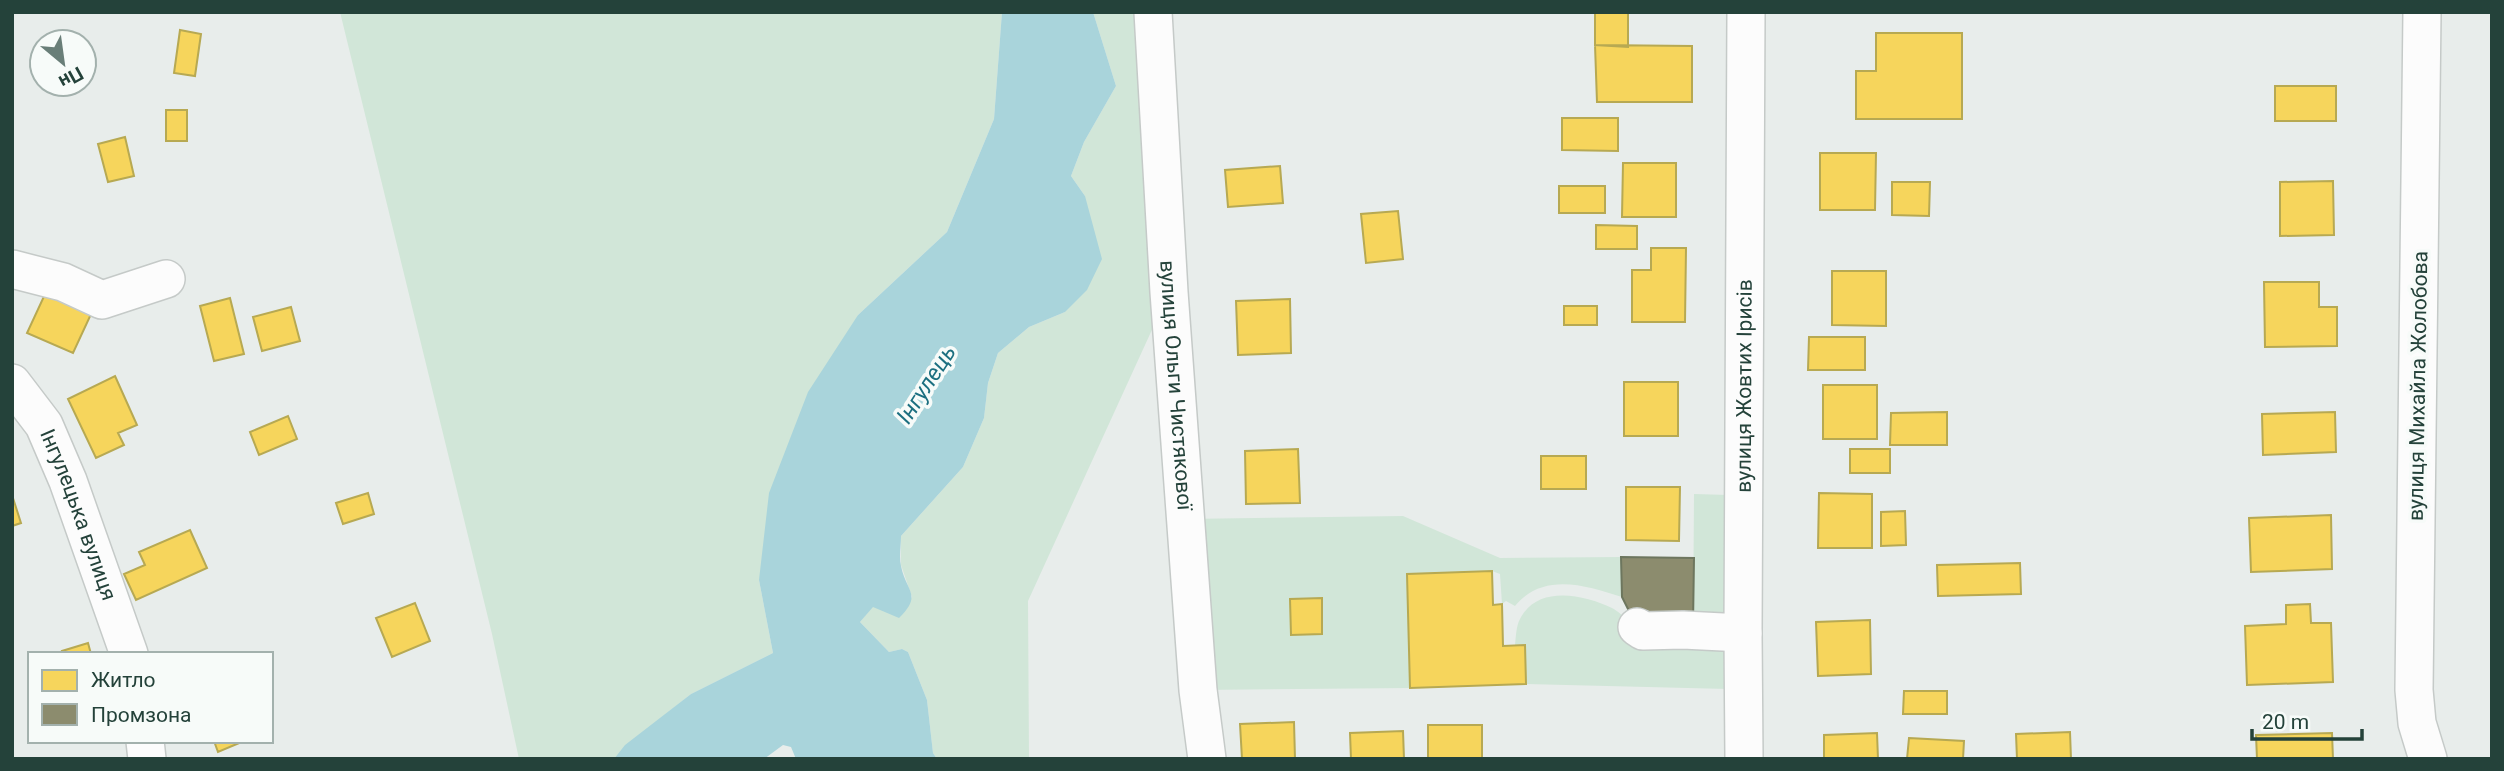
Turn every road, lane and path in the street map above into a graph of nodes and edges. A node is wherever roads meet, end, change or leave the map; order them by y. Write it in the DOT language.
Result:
graph roads {
  1 [pos="1153,12"];
  2 [pos="1746,12"];
  3 [pos="2423,12"];
  4 [pos="12,270"];
  5 [pos="166,279"];
  6 [pos="12,383"];
  7 [pos="1637,627"];
  8 [pos="1743,633"];
  9 [pos="128,652"];
  10 [pos="1207,759"];
  11 [pos="1744,759"];
  12 [pos="2428,759"];
  1 -- 10 [label="street, вулиця Ольги Чистякової"];
  2 -- 8 [label="street, вулиця Жовтих Ірисів"];
  3 -- 12 [label="street, вулиця Михайла Жолобова"];
  4 -- 5 [label="street"];
  6 -- 9 [label="street, Інгулецька вулиця"];
  7 -- 8 [label="street"];
  8 -- 11 [label="street, вулиця Жовтих Ірисів"];
}
